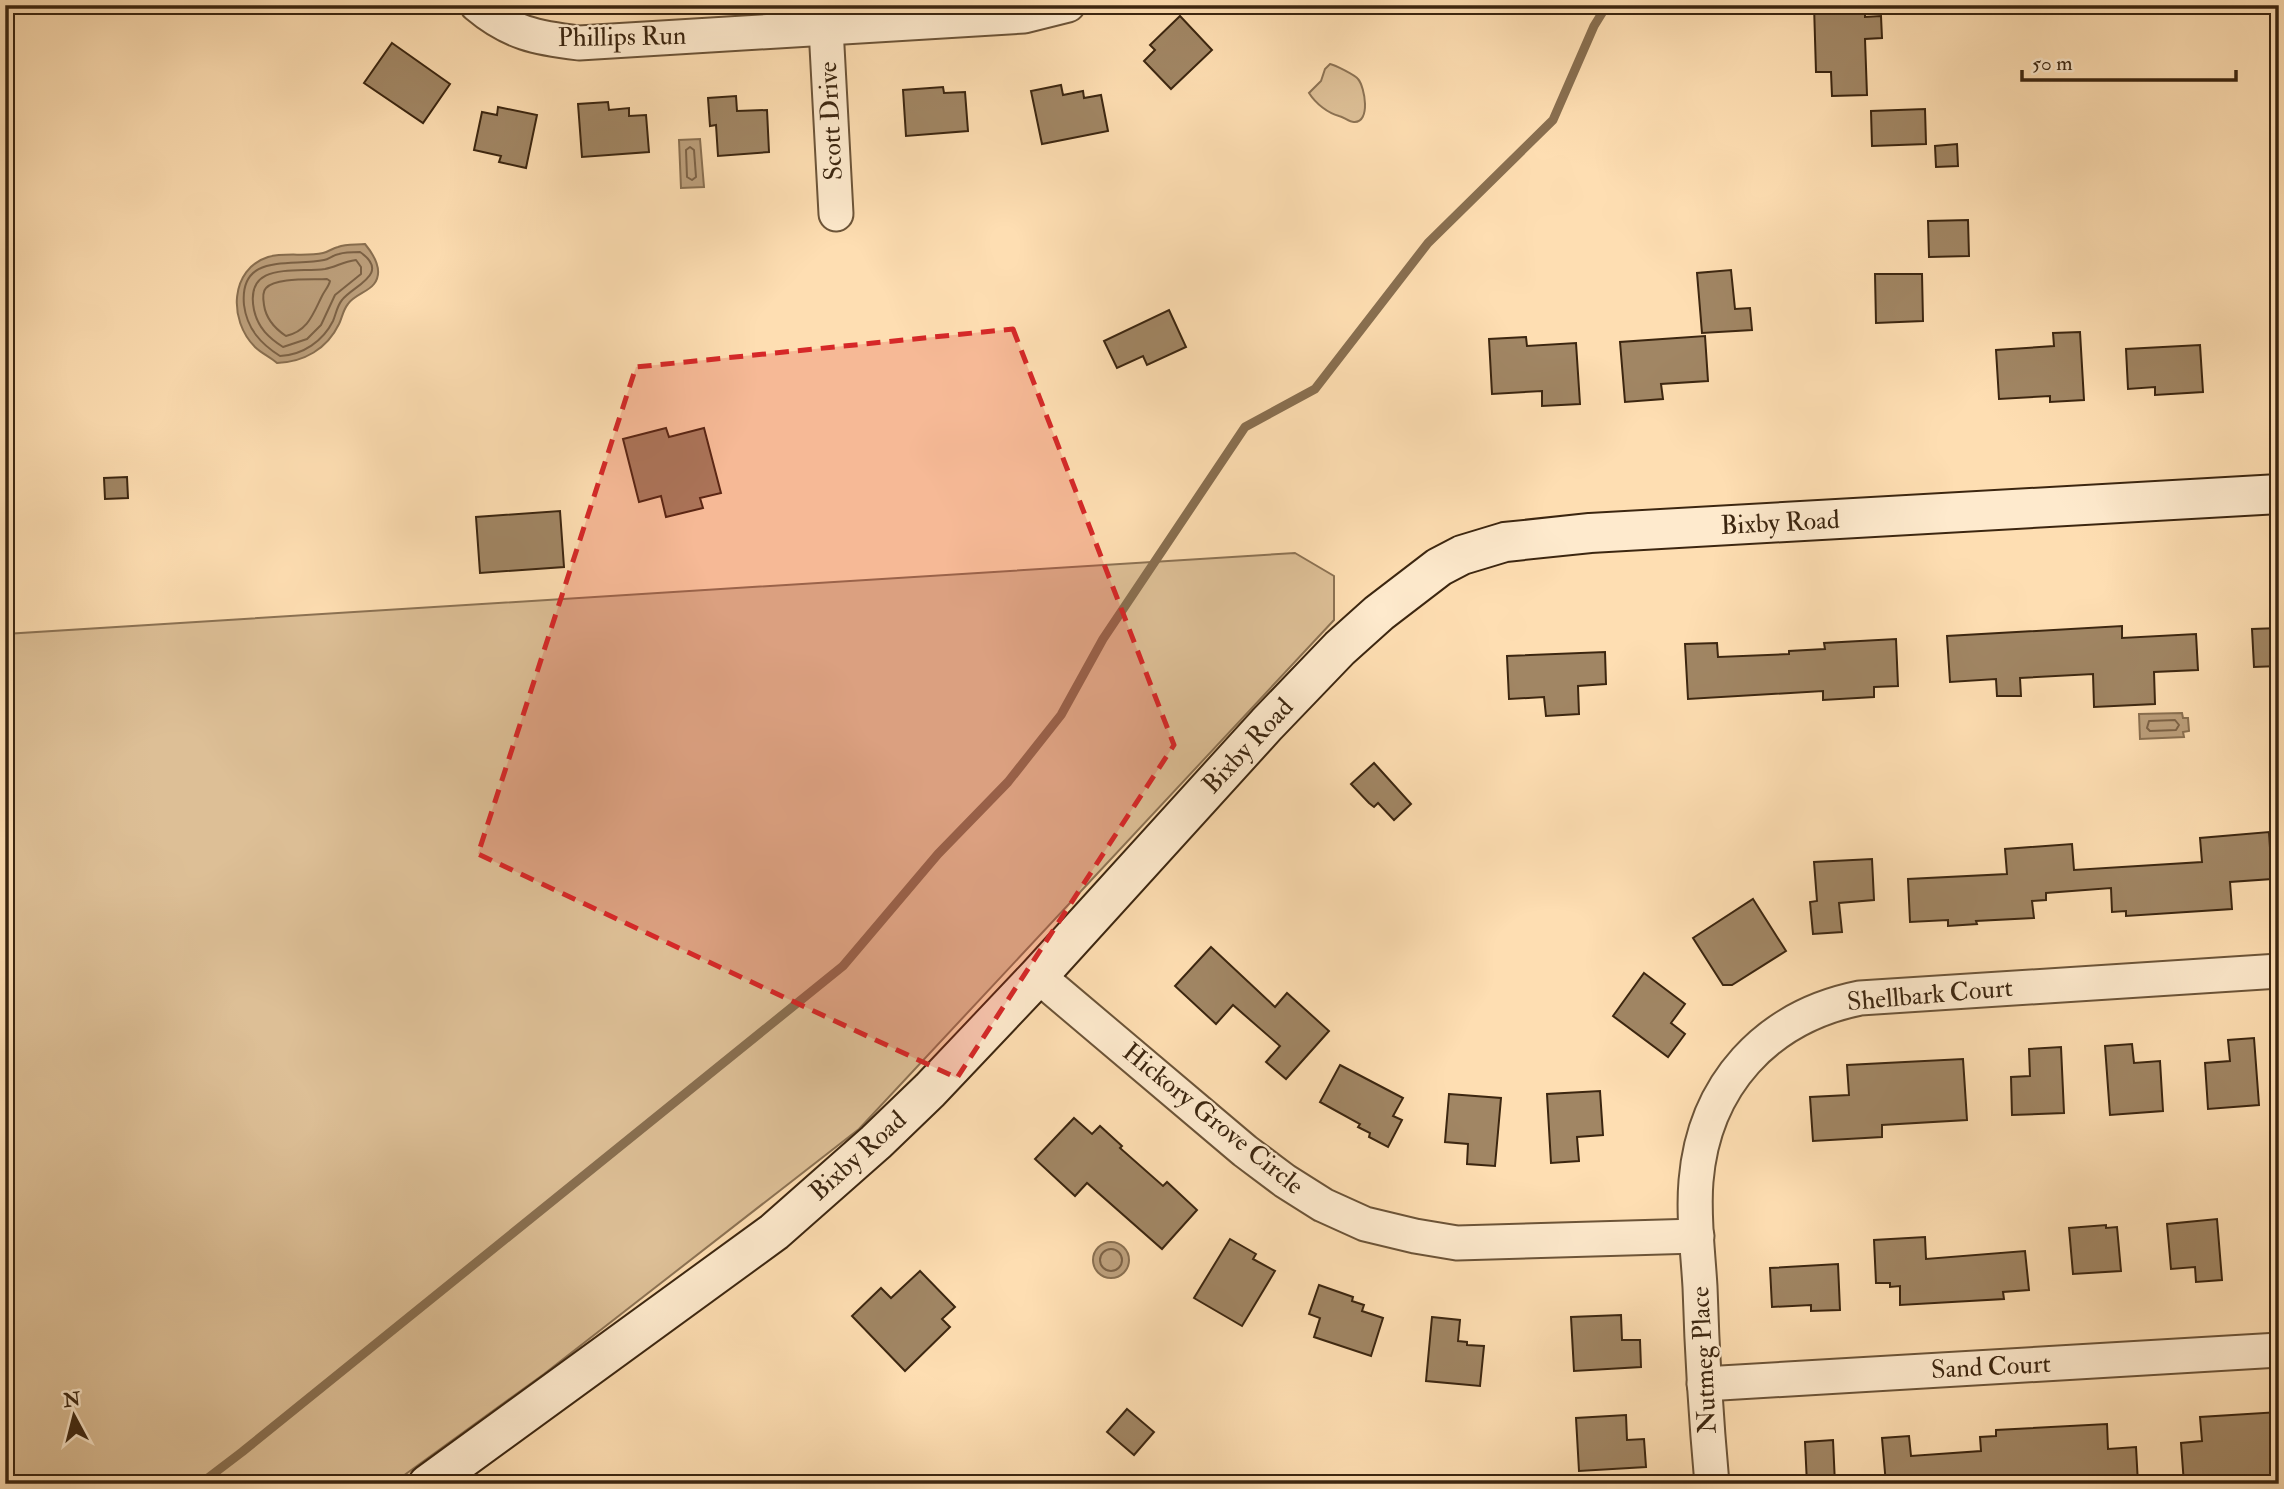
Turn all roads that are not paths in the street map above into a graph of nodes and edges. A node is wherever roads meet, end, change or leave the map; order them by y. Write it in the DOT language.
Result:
graph roads {
  1 [pos="477,5"];
  2 [pos="1068,5"];
  3 [pos="826,28"];
  4 [pos="836,214"];
  5 [pos="2279,494"];
  6 [pos="2279,971"];
  7 [pos="1038,976"];
  8 [pos="1697,1237"];
  9 [pos="2279,1350"];
  10 [pos="1704,1384"];
  11 [pos="428,1484"];
  12 [pos="1712,1484"];
  1 -- 3 [label="street, Phillips Run"];
  2 -- 3 [label="street, Phillips Run"];
  3 -- 4 [label="street, Scott Drive"];
  5 -- 7 [label="street, Bixby Road"];
  6 -- 8 [label="street, Shellbark Court"];
  7 -- 8 [label="street, Hickory Grove Circle"];
  7 -- 11 [label="street, Bixby Road"];
  8 -- 10 [label="street, Nutmeg Place"];
  9 -- 10 [label="street, Sand Court"];
  10 -- 12 [label="street, Nutmeg Place"];
}
